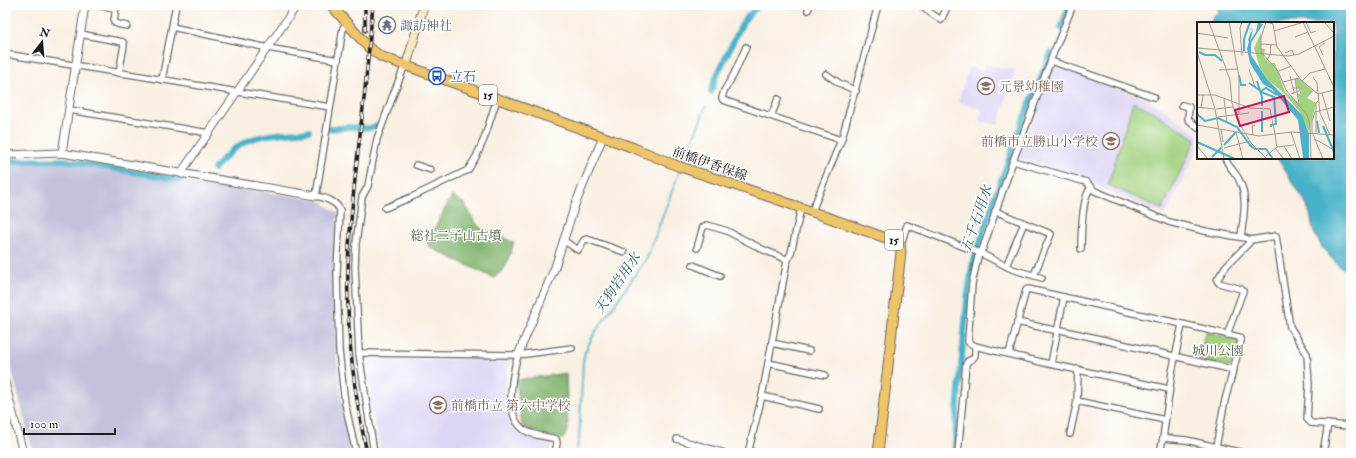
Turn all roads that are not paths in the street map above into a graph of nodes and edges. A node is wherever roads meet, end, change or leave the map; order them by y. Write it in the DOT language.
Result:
graph roads {
  1 [pos="85,5"];
  2 [pos="95,5"];
  3 [pos="176,5"];
  4 [pos="297,5"];
  5 [pos="331,5"];
  6 [pos="424,5"];
  7 [pos="878,5"];
  8 [pos="919,5"];
  9 [pos="948,5"];
  10 [pos="1073,5"];
  11 [pos="115,7"];
  12 [pos="348,24"];
  13 [pos="127,26"];
  14 [pos="172,27"];
  15 [pos="80,34"];
  16 [pos="746,47"];
  17 [pos="268,48"];
  18 [pos="5,54"];
  19 [pos="338,60"];
  20 [pos="1051,61"];
  21 [pos="75,66"];
  22 [pos="406,66"];
  23 [pos="119,73"];
  24 [pos="826,74"];
  25 [pos="162,80"];
  26 [pos="856,91"];
  27 [pos="237,92"];
  28 [pos="1154,97"];
  29 [pos="497,98"];
  30 [pos="778,99"];
  31 [pos="1182,105"];
  32 [pos="330,107"];
  33 [pos="69,110"];
  34 [pos="771,116"];
  35 [pos="1197,127"];
  36 [pos="209,133"];
  37 [pos="603,137"];
  38 [pos="841,140"];
  39 [pos="62,153"];
  40 [pos="5,155"];
  41 [pos="1225,159"];
  42 [pos="1013,161"];
  43 [pos="416,165"];
  44 [pos="431,170"];
  45 [pos="182,174"];
  46 [pos="1091,188"];
  47 [pos="316,196"];
  48 [pos="385,208"];
  49 [pos="801,208"];
  50 [pos="812,211"];
  51 [pos="996,211"];
  52 [pos="1024,223"];
  53 [pos="1241,237"];
  54 [pos="563,240"];
  55 [pos="1250,240"];
  56 [pos="900,243"];
  57 [pos="697,248"];
  58 [pos="1082,249"];
  59 [pos="624,252"];
  60 [pos="981,253"];
  61 [pos="788,260"];
  62 [pos="693,265"];
  63 [pos="1006,266"];
  64 [pos="1034,275"];
  65 [pos="720,276"];
  66 [pos="1042,278"];
  67 [pos="1064,297"];
  68 [pos="1017,322"];
  69 [pos="1182,325"];
  70 [pos="1058,330"];
  71 [pos="1227,335"];
  72 [pos="772,343"];
  73 [pos="974,346"];
  74 [pos="572,348"];
  75 [pos="809,351"];
  76 [pos="359,353"];
  77 [pos="1009,354"];
  78 [pos="518,355"];
  79 [pos="1175,357"];
  80 [pos="768,363"];
  81 [pos="1051,364"];
  82 [pos="1078,369"];
  83 [pos="1234,370"];
  84 [pos="825,375"];
  85 [pos="5,382"];
  86 [pos="1169,389"];
  87 [pos="762,396"];
  88 [pos="1077,401"];
  89 [pos="819,409"];
  90 [pos="1165,420"];
  91 [pos="1328,424"];
  92 [pos="1350,426"];
  93 [pos="1070,434"];
  94 [pos="677,438"];
  95 [pos="1163,438"];
  96 [pos="1216,447"];
  97 [pos="23,453"];
  98 [pos="356,453"];
  99 [pos="374,453"];
  100 [pos="555,453"];
  101 [pos="725,453"];
  102 [pos="748,453"];
  103 [pos="878,453"];
  104 [pos="958,453"];
  105 [pos="1160,453"];
  106 [pos="1243,453"];
  107 [pos="1323,453"];
  1 -- 15 [label="street"];
  2 -- 11 [label="street"];
  3 -- 14 [label="street"];
  4 -- 17 [label="street"];
  5 -- 12 [label="main road, 前橋伊香保線 / 15"];
  6 -- 22 [label="main road"];
  7 -- 26 [label="street"];
  8 -- 9 [label="street"];
  10 -- 20 [label="street"];
  11 -- 13 [label="street"];
  12 -- 19 [label="street"];
  12 -- 22 [label="main road, 前橋伊香保線 / 15"];
  14 -- 17 [label="street"];
  14 -- 25 [label="street"];
  15 -- 21 [label="street"];
  15 -- 23 [label="street"];
  16 -- 34 [label="street"];
  17 -- 19 [label="street"];
  17 -- 27 [label="street"];
  18 -- 21 [label="street"];
  19 -- 32 [label="street"];
  20 -- 28 [label="street"];
  20 -- 42 [label="street"];
  21 -- 23 [label="street"];
  21 -- 33 [label="street"];
  22 -- 29 [label="main road, 前橋伊香保線 / 15"];
  22 -- 76 [label="street"];
  23 -- 25 [label="street"];
  24 -- 26 [label="street"];
  25 -- 27 [label="street"];
  26 -- 38 [label="street"];
  27 -- 32 [label="street"];
  27 -- 36 [label="street"];
  29 -- 37 [label="main road, 前橋伊香保線 / 15"];
  29 -- 48 [label="street"];
  30 -- 34 [label="street"];
  31 -- 35 [label="street"];
  32 -- 47 [label="street"];
  33 -- 36 [label="street"];
  33 -- 39 [label="street"];
  34 -- 38 [label="street"];
  36 -- 45 [label="street"];
  37 -- 49 [label="main road, 前橋伊香保線 / 15"];
  37 -- 54 [label="street"];
  38 -- 50 [label="street"];
  39 -- 40 [label="street"];
  39 -- 45 [label="street"];
  41 -- 53 [label="street"];
  42 -- 46 [label="street"];
  42 -- 51 [label="street"];
  43 -- 44 [label="street"];
  45 -- 47 [label="street"];
  46 -- 53 [label="street"];
  46 -- 58 [label="street"];
  47 -- 98 [label="street"];
  49 -- 50 [label="main road, 前橋伊香保線 / 15"];
  49 -- 61 [label="street"];
  50 -- 56 [label="main road, 前橋伊香保線 / 15"];
  51 -- 52 [label="street"];
  51 -- 60 [label="street"];
  52 -- 63 [label="street"];
  52 -- 64 [label="street"];
  53 -- 55 [label="street"];
  54 -- 59 [label="street"];
  54 -- 78 [label="street"];
  55 -- 71 [label="street"];
  55 -- 91 [label="street"];
  56 -- 60 [label="street"];
  56 -- 103 [label="main road, 15"];
  57 -- 61 [label="street"];
  60 -- 63 [label="street"];
  60 -- 73 [label="street"];
  61 -- 72 [label="street"];
  62 -- 65 [label="street"];
  63 -- 64 [label="street"];
  64 -- 66 [label="street"];
  67 -- 68 [label="street"];
  67 -- 69 [label="street"];
  67 -- 70 [label="street"];
  68 -- 70 [label="street"];
  68 -- 77 [label="street"];
  69 -- 71 [label="street"];
  69 -- 79 [label="street"];
  70 -- 79 [label="street"];
  70 -- 81 [label="street"];
  71 -- 83 [label="street"];
  72 -- 75 [label="street"];
  72 -- 80 [label="street"];
  73 -- 77 [label="street"];
  73 -- 104 [label="street"];
  74 -- 78 [label="street"];
  76 -- 78 [label="street"];
  76 -- 99 [label="street"];
  77 -- 81 [label="street"];
  78 -- 100 [label="street"];
  79 -- 83 [label="street"];
  79 -- 86 [label="street"];
  80 -- 84 [label="street"];
  80 -- 87 [label="street"];
  81 -- 82 [label="street"];
  82 -- 86 [label="street"];
  82 -- 88 [label="street"];
  83 -- 96 [label="street"];
  85 -- 97 [label="street"];
  86 -- 90 [label="street"];
  87 -- 89 [label="street"];
  87 -- 102 [label="street"];
  88 -- 90 [label="street"];
  88 -- 93 [label="street"];
  90 -- 95 [label="street"];
  91 -- 92 [label="street"];
  91 -- 107 [label="street"];
  94 -- 101 [label="street"];
  95 -- 96 [label="street"];
  95 -- 105 [label="street"];
  96 -- 106 [label="street"];
}
